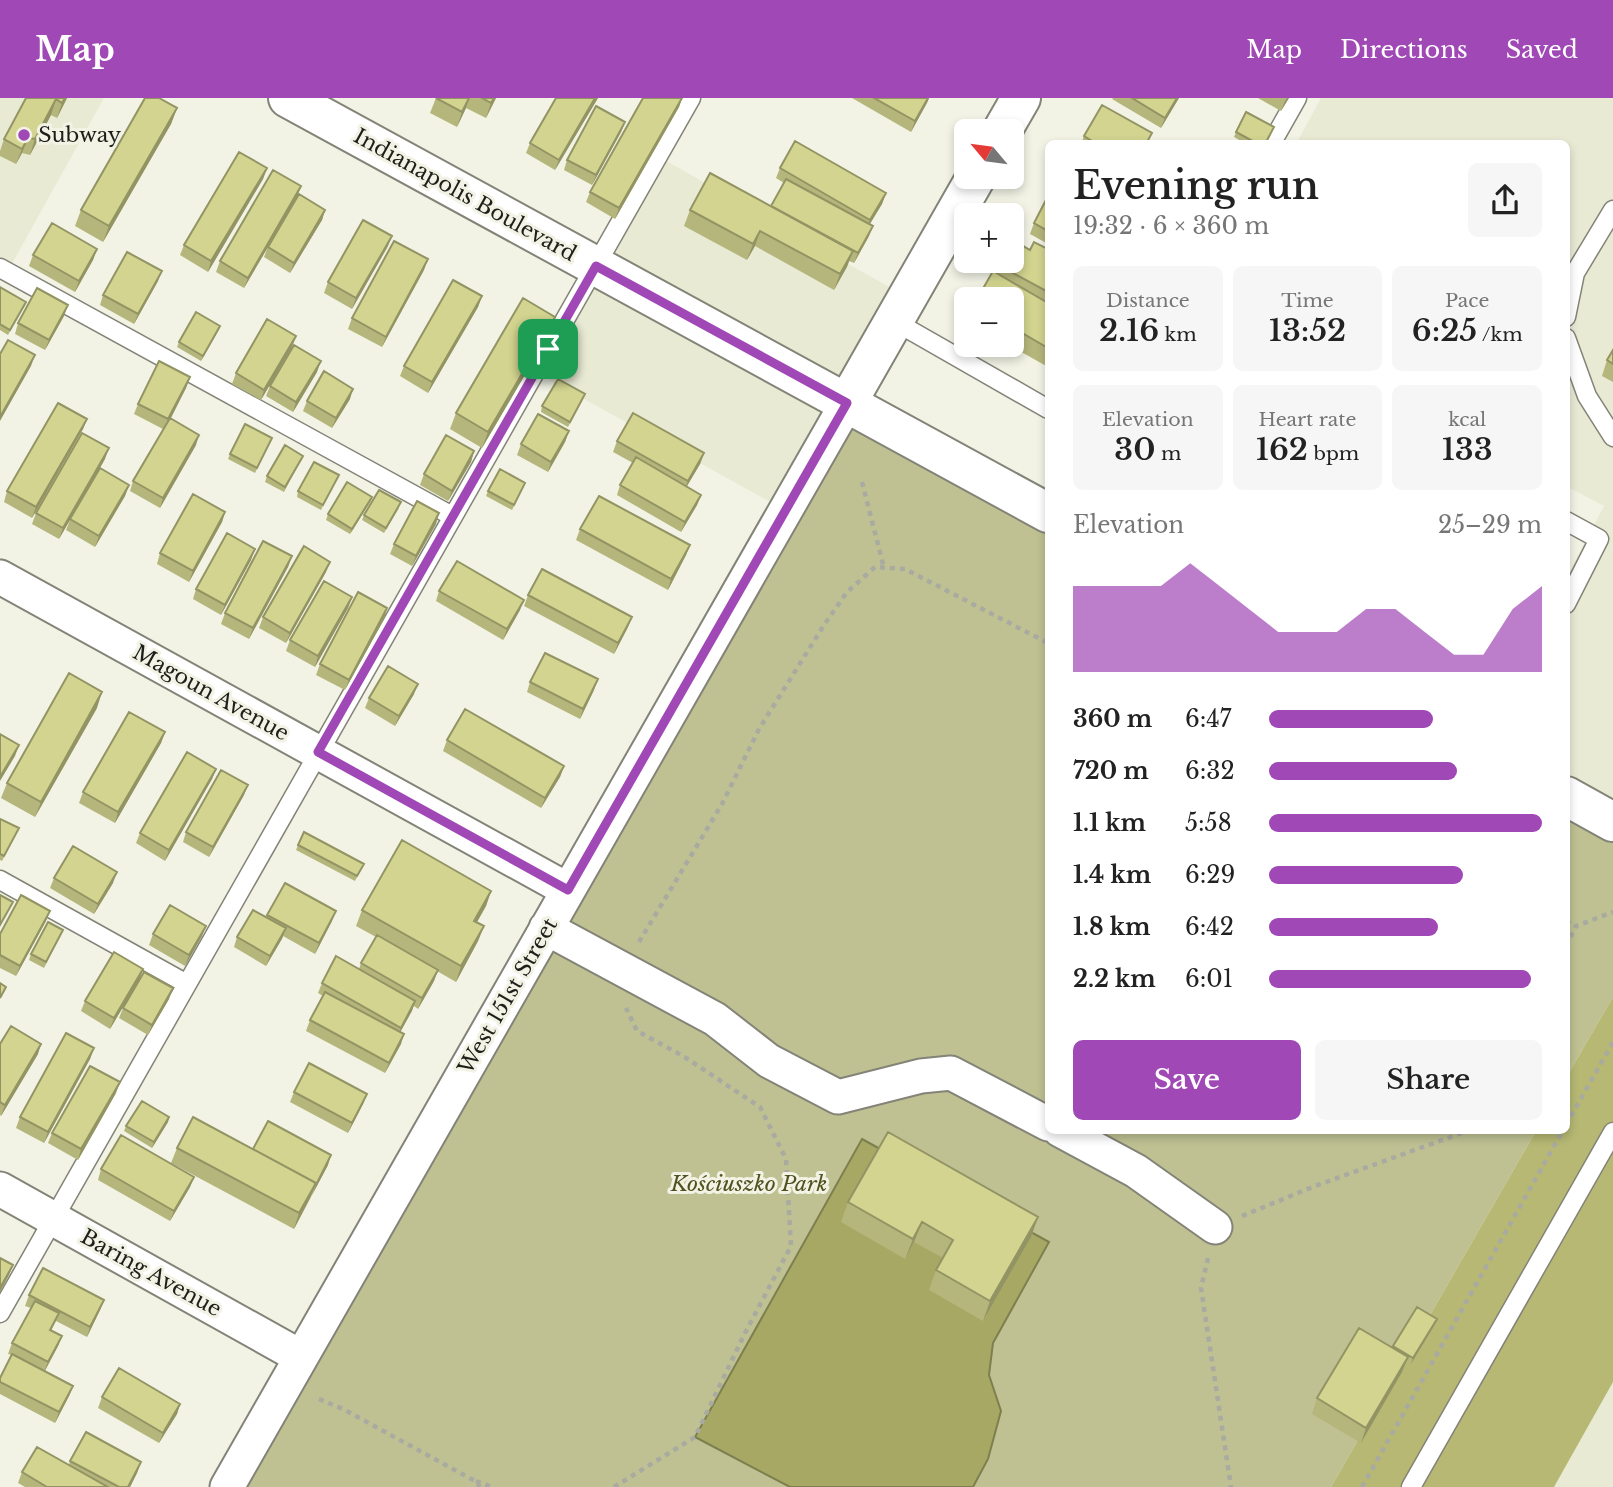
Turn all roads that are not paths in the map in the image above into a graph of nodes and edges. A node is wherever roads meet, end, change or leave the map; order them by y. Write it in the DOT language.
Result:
graph roads {
  1 [pos="691,98"];
  2 [pos="1021,98"];
  3 [pos="1297,98"];
  4 [pos="300,101"];
  5 [pos="1009,119"];
  6 [pos="1273,140"];
  7 [pos="969,189"];
  8 [pos="1613,209"];
  9 [pos="596,266"];
  10 [pos="0,268"];
  11 [pos="1570,297"];
  12 [pos="894,321"];
  13 [pos="1570,349"];
  14 [pos="847,403"];
  15 [pos="1045,408"];
  16 [pos="1613,438"];
  17 [pos="1045,511"];
  18 [pos="452,516"];
  19 [pos="1570,523"];
  20 [pos="0,577"];
  21 [pos="1570,596"];
  22 [pos="318,752"];
  23 [pos="1570,798"];
  24 [pos="1613,822"];
  25 [pos="0,880"];
  26 [pos="568,890"];
  27 [pos="546,928"];
  28 [pos="187,984"];
  29 [pos="1045,1123"];
  30 [pos="1613,1132"];
  31 [pos="1067,1134"];
  32 [pos="0,1189"];
  33 [pos="54,1219"];
  34 [pos="1215,1227"];
  35 [pos="0,1313"];
  36 [pos="302,1357"];
  37 [pos="227,1487"];
  38 [pos="1411,1487"];
  1 -- 9 [label="lane"];
  2 -- 5 [label="main road"];
  3 -- 6 [label="lane"];
  4 -- 9 [label="main road, Indianapolis Boulevard"];
  7 -- 12 [label="main road, West 151st Street"];
  8 -- 11 [label="lane"];
  9 -- 14 [label="main road, Indianapolis Boulevard"];
  9 -- 18 [label="lane"];
  10 -- 18 [label="lane"];
  12 -- 14 [label="main road, West 151st Street"];
  12 -- 15 [label="lane"];
  13 -- 16 [label="lane"];
  14 -- 17 [label="main road, Indianapolis Boulevard"];
  14 -- 26 [label="street, West 151st Street"];
  18 -- 22 [label="lane"];
  19 -- 21 [label="lane"];
  20 -- 22 [label="street, Magoun Avenue"];
  22 -- 26 [label="street, Magoun Avenue"];
  22 -- 28 [label="lane"];
  23 -- 24 [label="main road"];
  25 -- 28 [label="lane"];
  26 -- 27 [label="street, West 151st Street"];
  27 -- 29 [label="street"];
  27 -- 36 [label="street, West 151st Street"];
  28 -- 33 [label="lane"];
  30 -- 38 [label="lane"];
  31 -- 34 [label="street"];
  32 -- 33 [label="street, Baring Avenue"];
  33 -- 35 [label="lane"];
  33 -- 36 [label="street, Baring Avenue"];
  36 -- 37 [label="street, West 151st Street"];
}
